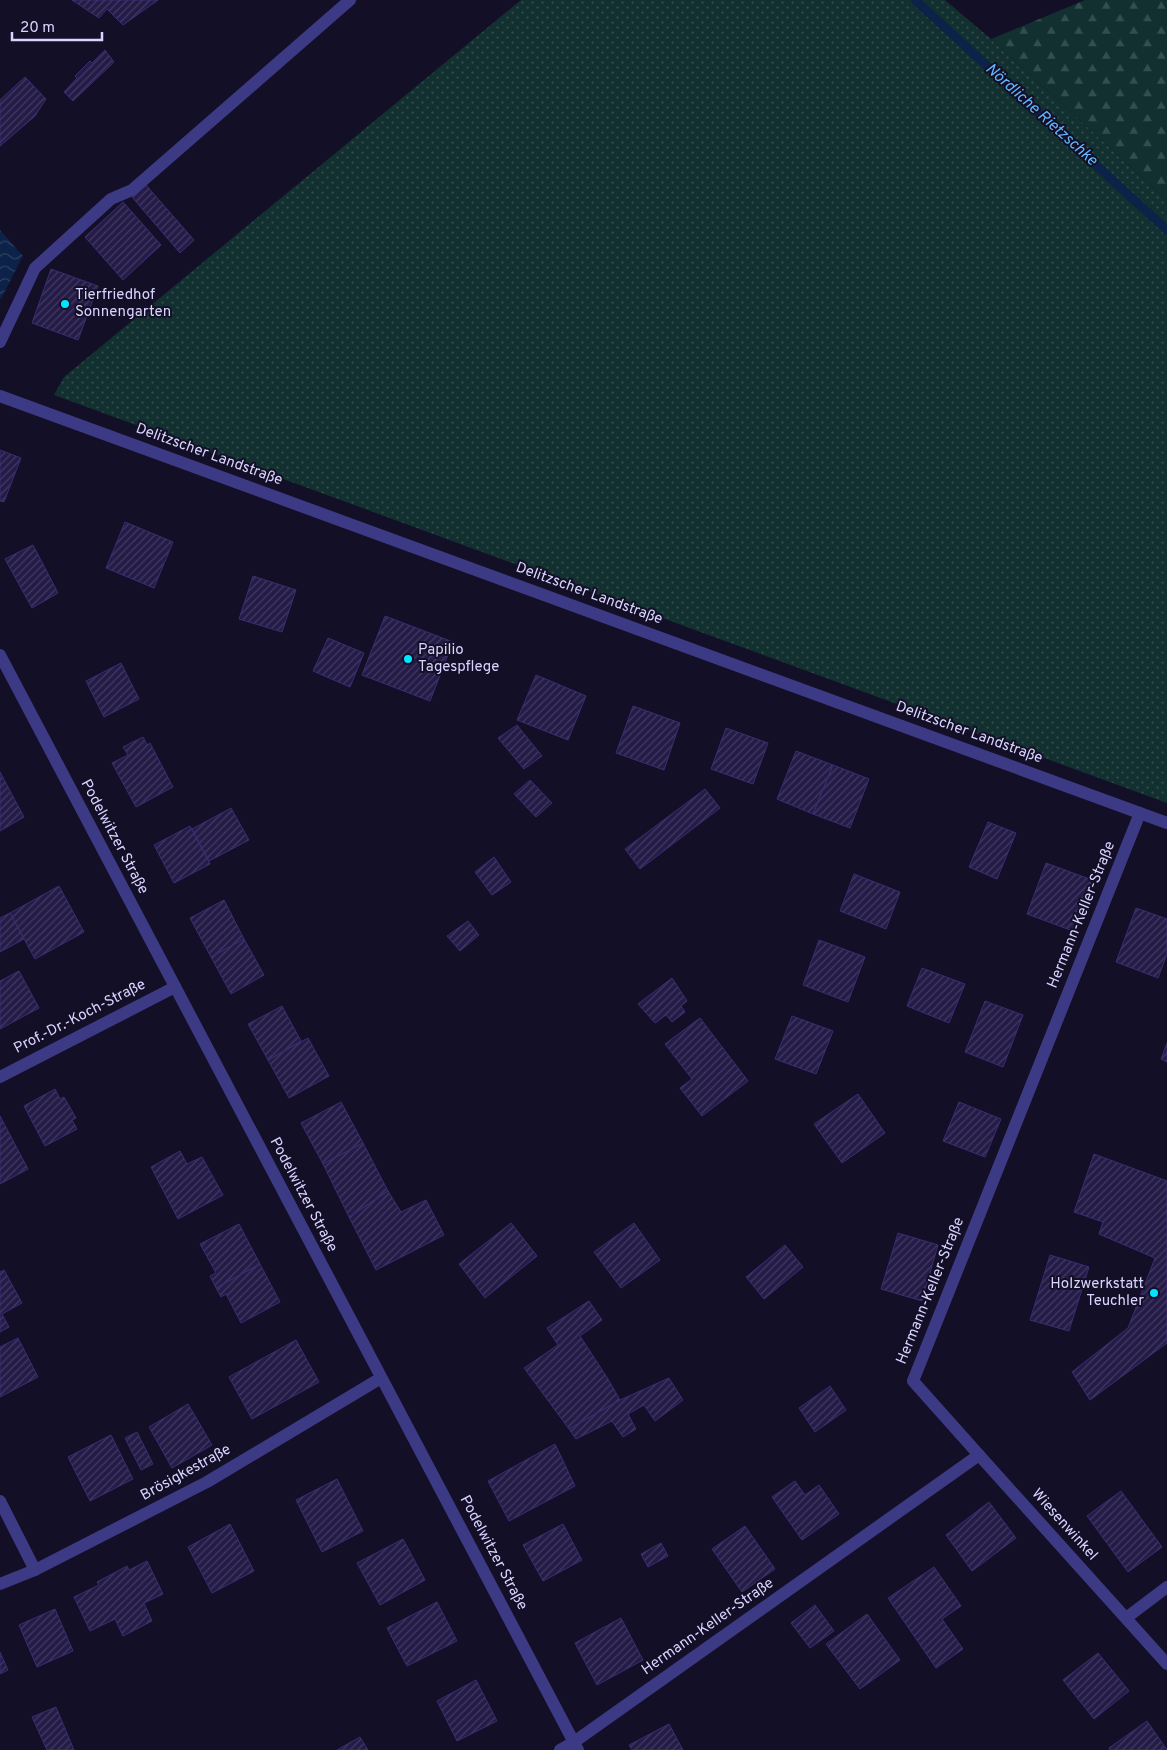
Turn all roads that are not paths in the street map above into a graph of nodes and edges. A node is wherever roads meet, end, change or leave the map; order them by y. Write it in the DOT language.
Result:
graph roads {
  1 [pos="350,0"];
  2 [pos="0,342"];
  3 [pos="0,396"];
  4 [pos="0,655"];
  5 [pos="1140,813"];
  6 [pos="1167,823"];
  7 [pos="175,986"];
  8 [pos="0,1077"];
  9 [pos="381,1378"];
  10 [pos="979,1455"];
  11 [pos="0,1501"];
  12 [pos="34,1570"];
  13 [pos="0,1584"];
  14 [pos="1167,1587"];
  15 [pos="1126,1618"];
  16 [pos="1167,1664"];
  17 [pos="576,1746"];
  18 [pos="560,1750"];
  1 -- 2 [label="street"];
  3 -- 5 [label="street, Delitzscher Landstraße"];
  4 -- 7 [label="street, Podelwitzer Straße"];
  5 -- 6 [label="street, Delitzscher Landstraße"];
  5 -- 10 [label="street, Hermann-Keller-Straße"];
  7 -- 8 [label="street, Prof.-Dr.-Koch-Straße"];
  7 -- 9 [label="street, Podelwitzer Straße"];
  9 -- 12 [label="street, Brösigkestraße"];
  9 -- 17 [label="street, Podelwitzer Straße"];
  10 -- 15 [label="street, Wiesenwinkel"];
  10 -- 17 [label="street, Hermann-Keller-Straße"];
  11 -- 12 [label="street"];
  12 -- 13 [label="street, Brösigkestraße"];
  14 -- 15 [label="street"];
  15 -- 16 [label="street, Wiesenwinkel"];
  17 -- 18 [label="street, Hermann-Keller-Straße"];
}
